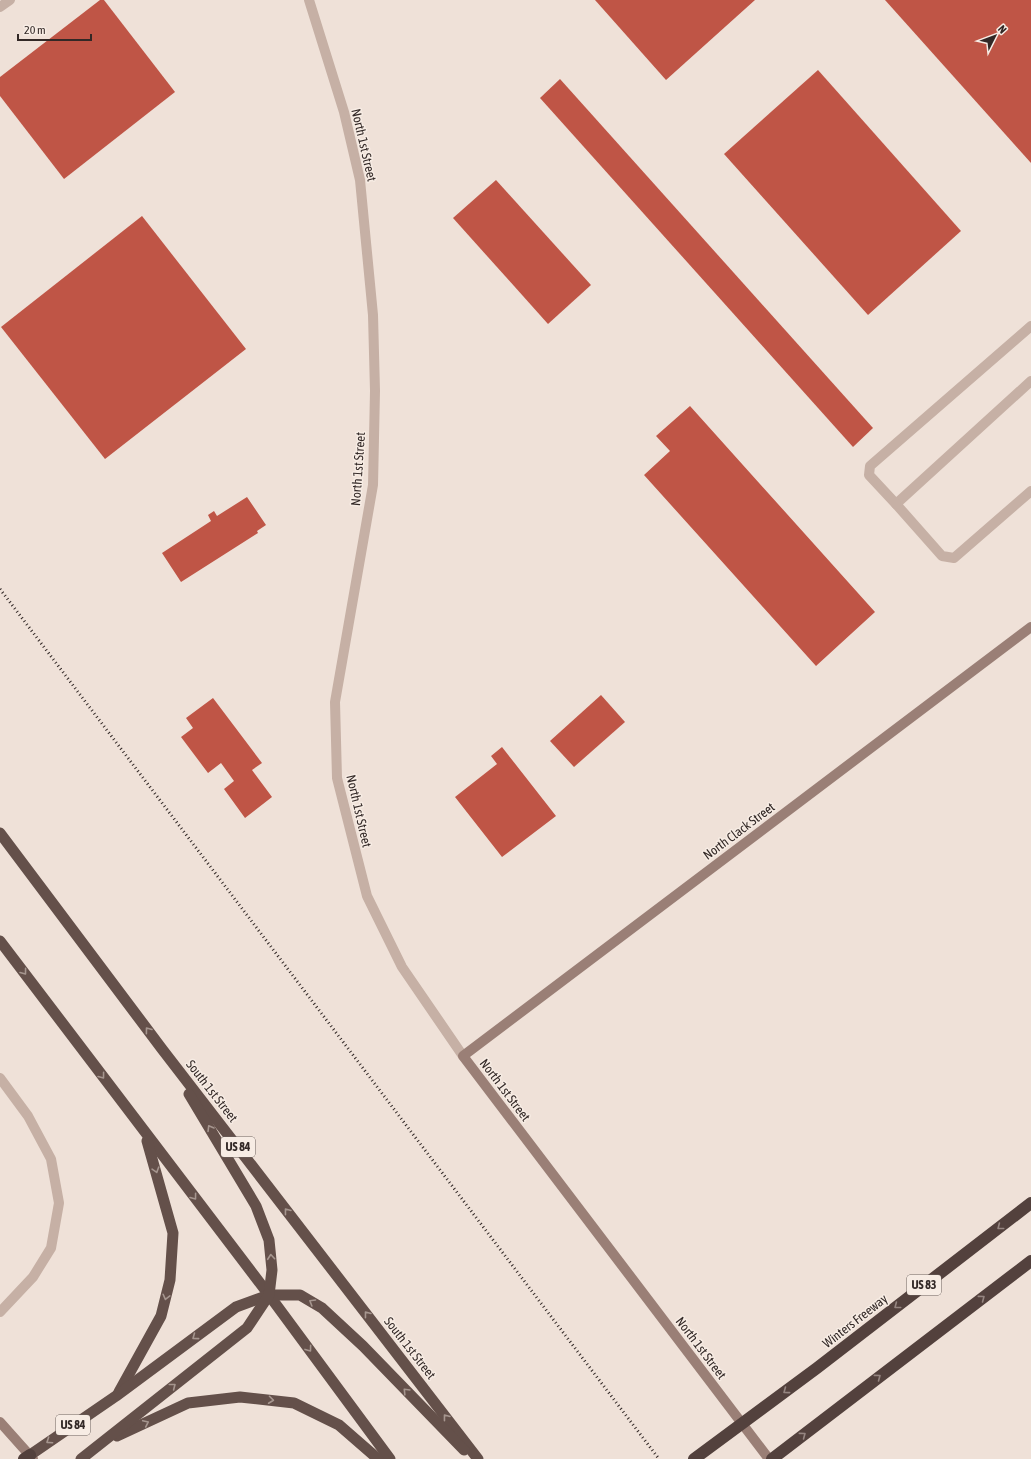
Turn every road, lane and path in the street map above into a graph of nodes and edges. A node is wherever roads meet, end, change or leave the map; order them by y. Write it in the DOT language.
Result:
graph roads {
  1 [pos="10,0"];
  2 [pos="309,0"];
  3 [pos="0,7"];
  4 [pos="1031,326"];
  5 [pos="1031,381"];
  6 [pos="1031,491"];
  7 [pos="896,504"];
  8 [pos="1031,626"];
  9 [pos="0,833"];
  10 [pos="0,941"];
  11 [pos="162,1049"];
  12 [pos="463,1056"];
  13 [pos="0,1078"];
  14 [pos="144,1132"];
  15 [pos="1031,1203"];
  16 [pos="1031,1260"];
  17 [pos="269,1296"];
  18 [pos="0,1312"];
  19 [pos="116,1396"];
  20 [pos="0,1422"];
  21 [pos="98,1445"];
  22 [pos="29,1458"];
  23 [pos="81,1459"];
  24 [pos="378,1459"];
  25 [pos="390,1459"];
  26 [pos="472,1459"];
  27 [pos="478,1459"];
  28 [pos="694,1459"];
  29 [pos="770,1459"];
  1 -- 3 [label="street"];
  2 -- 12 [label="street, North 1st Street"];
  4 -- 7 [label="street"];
  5 -- 7 [label="street"];
  6 -- 7 [label="street"];
  8 -- 12 [label="main road, North Clack Street"];
  11 -- 9 [label="highway, South 1st Street / US 84, one-way"];
  10 -- 14 [label="highway, US 84, one-way"];
  17 -- 11 [label="highway, one-way"];
  27 -- 11 [label="highway, South 1st Street / US 84, one-way"];
  12 -- 29 [label="main road, North 1st Street"];
  13 -- 18 [label="street"];
  14 -- 17 [label="highway, one-way"];
  14 -- 19 [label="highway, US 84, one-way"];
  15 -- 28 [label="highway, Winters Freeway / US 83, one-way"];
  29 -- 16 [label="highway, one-way"];
  17 -- 19 [label="highway, one-way"];
  21 -- 17 [label="highway, one-way"];
  17 -- 25 [label="highway, one-way"];
  26 -- 17 [label="highway, one-way"];
  19 -- 22 [label="highway, US 84, one-way"];
  20 -- 22 [label="main road"];
  21 -- 23 [label="highway"];
  21 -- 24 [label="highway, one-way"];
}
